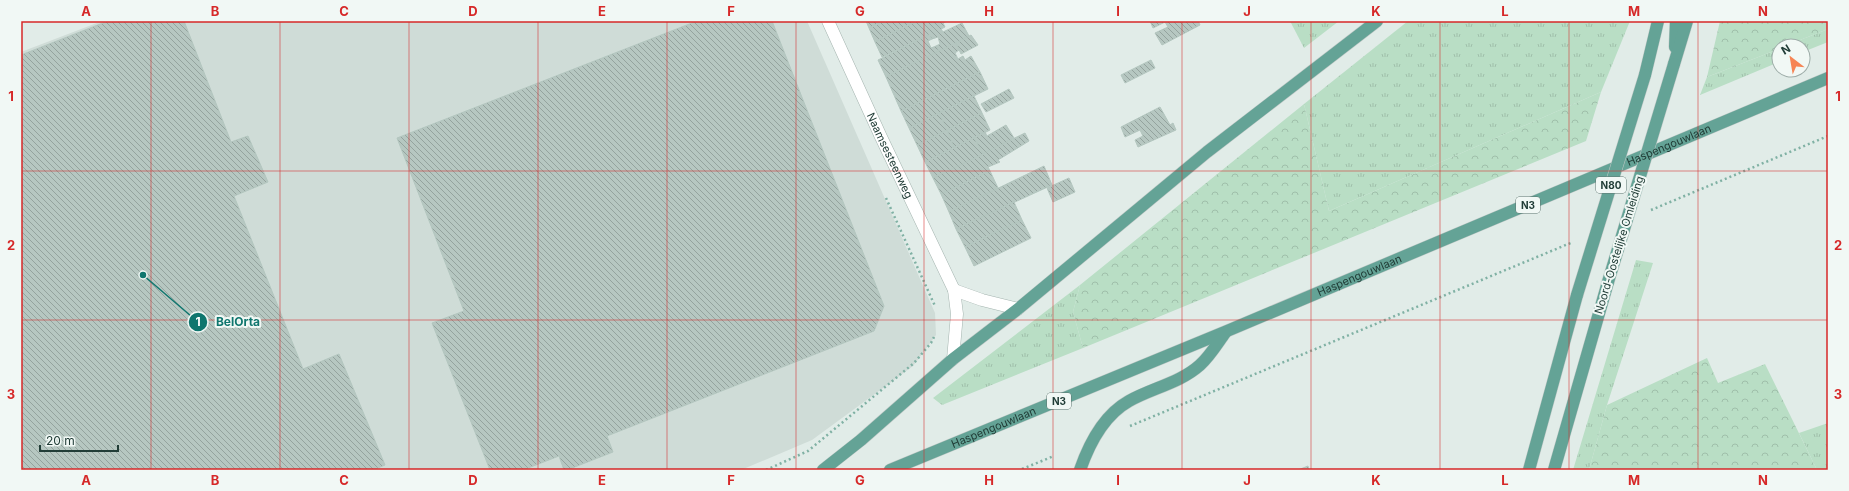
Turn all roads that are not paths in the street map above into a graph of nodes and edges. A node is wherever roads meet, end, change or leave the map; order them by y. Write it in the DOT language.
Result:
graph roads {
  1 [pos="828,21"];
  2 [pos="1377,21"];
  3 [pos="1658,21"];
  4 [pos="1676,21"];
  5 [pos="1688,21"];
  6 [pos="1674,64"];
  7 [pos="1828,78"];
  8 [pos="954,290"];
  9 [pos="1018,309"];
  10 [pos="1227,331"];
  11 [pos="953,359"];
  12 [pos="823,470"];
  13 [pos="890,470"];
  14 [pos="1080,470"];
  15 [pos="1529,470"];
  16 [pos="1554,470"];
  1 -- 8 [label="street, Naamsesteenweg"];
  2 -- 9 [label="main road"];
  3 -- 15 [label="main road, N80, bridge"];
  4 -- 6 [label="main road"];
  5 -- 6 [label="main road, Noord-Oostelijke Omleiding / N80"];
  6 -- 16 [label="main road, Noord-Oostelijke Omleiding / N80, bridge"];
  7 -- 10 [label="main road, Haspengouwlaan / N3"];
  8 -- 9 [label="street"];
  8 -- 11 [label="street, Naamsesteenweg"];
  9 -- 11 [label="main road"];
  10 -- 13 [label="main road, Haspengouwlaan / N3"];
  10 -- 14 [label="main road"];
  11 -- 12 [label="main road"];
}
